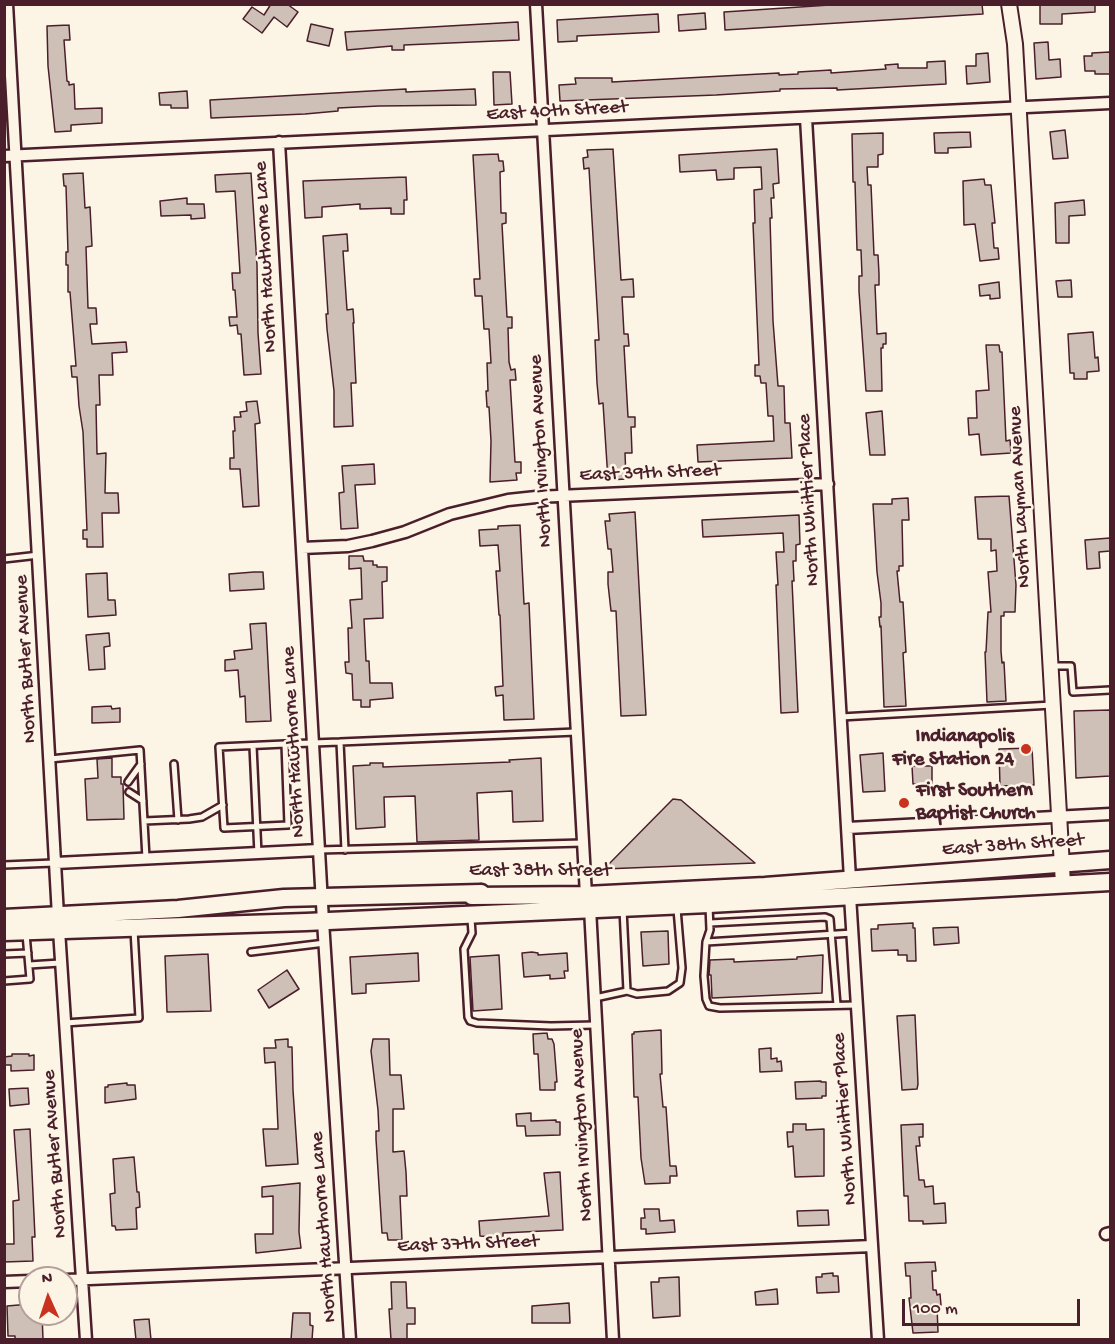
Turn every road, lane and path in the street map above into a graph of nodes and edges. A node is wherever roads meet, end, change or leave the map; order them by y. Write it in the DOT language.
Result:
graph roads {
  1 [pos="6,4"];
  2 [pos="536,4"];
  3 [pos="1009,4"];
  4 [pos="1110,102"];
  5 [pos="1018,107"];
  6 [pos="806,118"];
  7 [pos="543,131"];
  8 [pos="279,142"];
  9 [pos="10,156"];
  10 [pos="828,484"];
  11 [pos="563,496"];
  12 [pos="302,549"];
  13 [pos="39,555"];
  14 [pos="4,559"];
  15 [pos="1050,666"];
  16 [pos="1110,690"];
  17 [pos="1052,705"];
  18 [pos="841,717"];
  19 [pos="576,732"];
  20 [pos="340,742"];
  21 [pos="313,743"];
  22 [pos="285,744"];
  23 [pos="253,746"];
  24 [pos="50,759"];
  25 [pos="141,764"];
  26 [pos="174,764"];
  27 [pos="128,782"];
  28 [pos="129,792"];
  29 [pos="143,801"];
  30 [pos="223,805"];
  31 [pos="1110,814"];
  32 [pos="1059,817"];
  33 [pos="178,820"];
  34 [pos="144,821"];
  35 [pos="256,826"];
  36 [pos="848,828"];
  37 [pos="583,843"];
  38 [pos="320,850"];
  39 [pos="345,850"];
  40 [pos="258,854"];
  41 [pos="146,859"];
  42 [pos="1110,860"];
  43 [pos="1062,862"];
  44 [pos="56,863"];
  45 [pos="4,865"];
  46 [pos="1110,882"];
  47 [pos="1063,884"];
  48 [pos="850,888"];
  49 [pos="322,896"];
  50 [pos="588,901"];
  51 [pos="677,904"];
  52 [pos="709,904"];
  53 [pos="622,907"];
  54 [pos="470,914"];
  55 [pos="4,918"];
  56 [pos="323,921"];
  57 [pos="710,922"];
  58 [pos="58,923"];
  59 [pos="134,928"];
  60 [pos="26,931"];
  61 [pos="4,932"];
  62 [pos="853,933"];
  63 [pos="833,934"];
  64 [pos="706,942"];
  65 [pos="325,943"];
  66 [pos="251,952"];
  67 [pos="28,953"];
  68 [pos="4,954"];
  69 [pos="61,963"];
  70 [pos="29,965"];
  71 [pos="4,981"];
  72 [pos="627,991"];
  73 [pos="595,998"];
  74 [pos="837,1005"];
  75 [pos="857,1005"];
  76 [pos="65,1023"];
  77 [pos="596,1025"];
  78 [pos="872,1246"];
  79 [pos="609,1257"];
  80 [pos="345,1268"];
  81 [pos="78,1280"];
  82 [pos="82,1280"];
  83 [pos="86,1340"];
  84 [pos="350,1340"];
  85 [pos="613,1340"];
  86 [pos="878,1340"];
  1 -- 9 [label="street, North Butler Avenue"];
  2 -- 7 [label="street, North Irvington Avenue"];
  3 -- 5 [label="street, North Layman Avenue"];
  4 -- 5 [label="street, East 40th Street"];
  5 -- 6 [label="street, East 40th Street"];
  5 -- 15 [label="street, North Layman Avenue"];
  6 -- 7 [label="street, East 40th Street"];
  6 -- 10 [label="street, North Whittier Place"];
  7 -- 8 [label="street, East 40th Street"];
  7 -- 11 [label="street, North Irvington Avenue"];
  8 -- 9 [label="street, East 40th Street"];
  8 -- 12 [label="street, North Hawthorne Lane"];
  9 -- 13 [label="street, North Butler Avenue"];
  10 -- 11 [label="street, East 39th Street"];
  10 -- 18 [label="street, North Whittier Place"];
  11 -- 12 [label="street, East 39th Street"];
  11 -- 19 [label="street, North Irvington Avenue"];
  12 -- 21 [label="street, North Hawthorne Lane"];
  13 -- 14 [label="lane"];
  13 -- 24 [label="street, North Butler Avenue"];
  15 -- 16 [label="lane"];
  15 -- 17 [label="street, North Layman Avenue"];
  17 -- 18 [label="lane"];
  17 -- 32 [label="street, North Layman Avenue"];
  18 -- 36 [label="street, North Whittier Place"];
  19 -- 20 [label="lane"];
  19 -- 37 [label="street, North Irvington Avenue"];
  20 -- 21 [label="lane"];
  20 -- 39 [label="lane"];
  21 -- 22 [label="lane"];
  21 -- 38 [label="street, North Hawthorne Lane"];
  22 -- 23 [label="lane"];
  22 -- 35 [label="lane"];
  23 -- 30 [label="lane"];
  23 -- 35 [label="lane"];
  24 -- 25 [label="lane"];
  24 -- 44 [label="street, North Butler Avenue"];
  25 -- 27 [label="lane"];
  25 -- 29 [label="lane"];
  26 -- 33 [label="lane"];
  28 -- 29 [label="lane"];
  29 -- 34 [label="lane"];
  30 -- 33 [label="lane"];
  30 -- 35 [label="lane"];
  31 -- 32 [label="street"];
  32 -- 36 [label="street"];
  32 -- 43 [label="street, North Layman Avenue"];
  33 -- 34 [label="lane"];
  34 -- 41 [label="lane"];
  35 -- 40 [label="lane"];
  36 -- 48 [label="street, North Whittier Place"];
  37 -- 39 [label="lane"];
  37 -- 50 [label="street, North Irvington Avenue"];
  38 -- 39 [label="lane"];
  38 -- 40 [label="street"];
  38 -- 49 [label="street, North Hawthorne Lane"];
  40 -- 41 [label="street"];
  41 -- 44 [label="street"];
  42 -- 43 [label="main road, East 38th Street"];
  43 -- 47 [label="street, North Layman Avenue"];
  43 -- 48 [label="main road, East 38th Street"];
  44 -- 45 [label="lane"];
  44 -- 58 [label="street, North Butler Avenue"];
  46 -- 47 [label="main road, East 38th Street"];
  47 -- 48 [label="main road, East 38th Street"];
  48 -- 50 [label="main road, East 38th Street"];
  48 -- 52 [label="main road, East 38th Street"];
  48 -- 62 [label="street, North Whittier Place"];
  49 -- 50 [label="main road, East 38th Street"];
  49 -- 56 [label="street, North Hawthorne Lane"];
  49 -- 58 [label="main road, East 38th Street"];
  50 -- 53 [label="main road, East 38th Street"];
  50 -- 54 [label="main road, East 38th Street"];
  50 -- 73 [label="street, North Irvington Avenue"];
  51 -- 52 [label="main road, East 38th Street"];
  51 -- 53 [label="main road, East 38th Street"];
  51 -- 72 [label="lane"];
  52 -- 57 [label="lane"];
  53 -- 72 [label="lane"];
  54 -- 56 [label="main road, East 38th Street"];
  54 -- 77 [label="lane"];
  55 -- 58 [label="main road, East 38th Street"];
  56 -- 59 [label="main road, East 38th Street"];
  56 -- 65 [label="street, North Hawthorne Lane"];
  57 -- 63 [label="lane"];
  57 -- 64 [label="lane"];
  58 -- 59 [label="main road, East 38th Street"];
  58 -- 60 [label="main road, East 38th Street"];
  58 -- 69 [label="street, North Butler Avenue"];
  59 -- 76 [label="lane"];
  60 -- 61 [label="main road, East 38th Street"];
  60 -- 67 [label="lane"];
  62 -- 63 [label="lane"];
  62 -- 75 [label="street, North Whittier Place"];
  63 -- 64 [label="lane"];
  63 -- 74 [label="lane"];
  64 -- 74 [label="lane"];
  65 -- 66 [label="lane"];
  65 -- 80 [label="street, North Hawthorne Lane"];
  67 -- 68 [label="lane"];
  67 -- 70 [label="lane"];
  69 -- 70 [label="lane"];
  69 -- 76 [label="street, North Butler Avenue"];
  70 -- 71 [label="lane"];
  72 -- 73 [label="lane"];
  73 -- 77 [label="street, North Irvington Avenue"];
  74 -- 75 [label="lane"];
  75 -- 78 [label="street, North Whittier Place"];
  76 -- 82 [label="street, North Butler Avenue"];
  77 -- 79 [label="street, North Irvington Avenue"];
  78 -- 79 [label="street, East 37th Street"];
  78 -- 86 [label="street, North Whittier Place"];
  79 -- 80 [label="street, East 37th Street"];
  79 -- 85 [label="street, North Irvington Avenue"];
  80 -- 82 [label="street, East 37th Street"];
  80 -- 84 [label="street, North Hawthorne Lane"];
  81 -- 82 [label="street, East 37th Street"];
  82 -- 83 [label="street, North Butler Avenue"];
}
